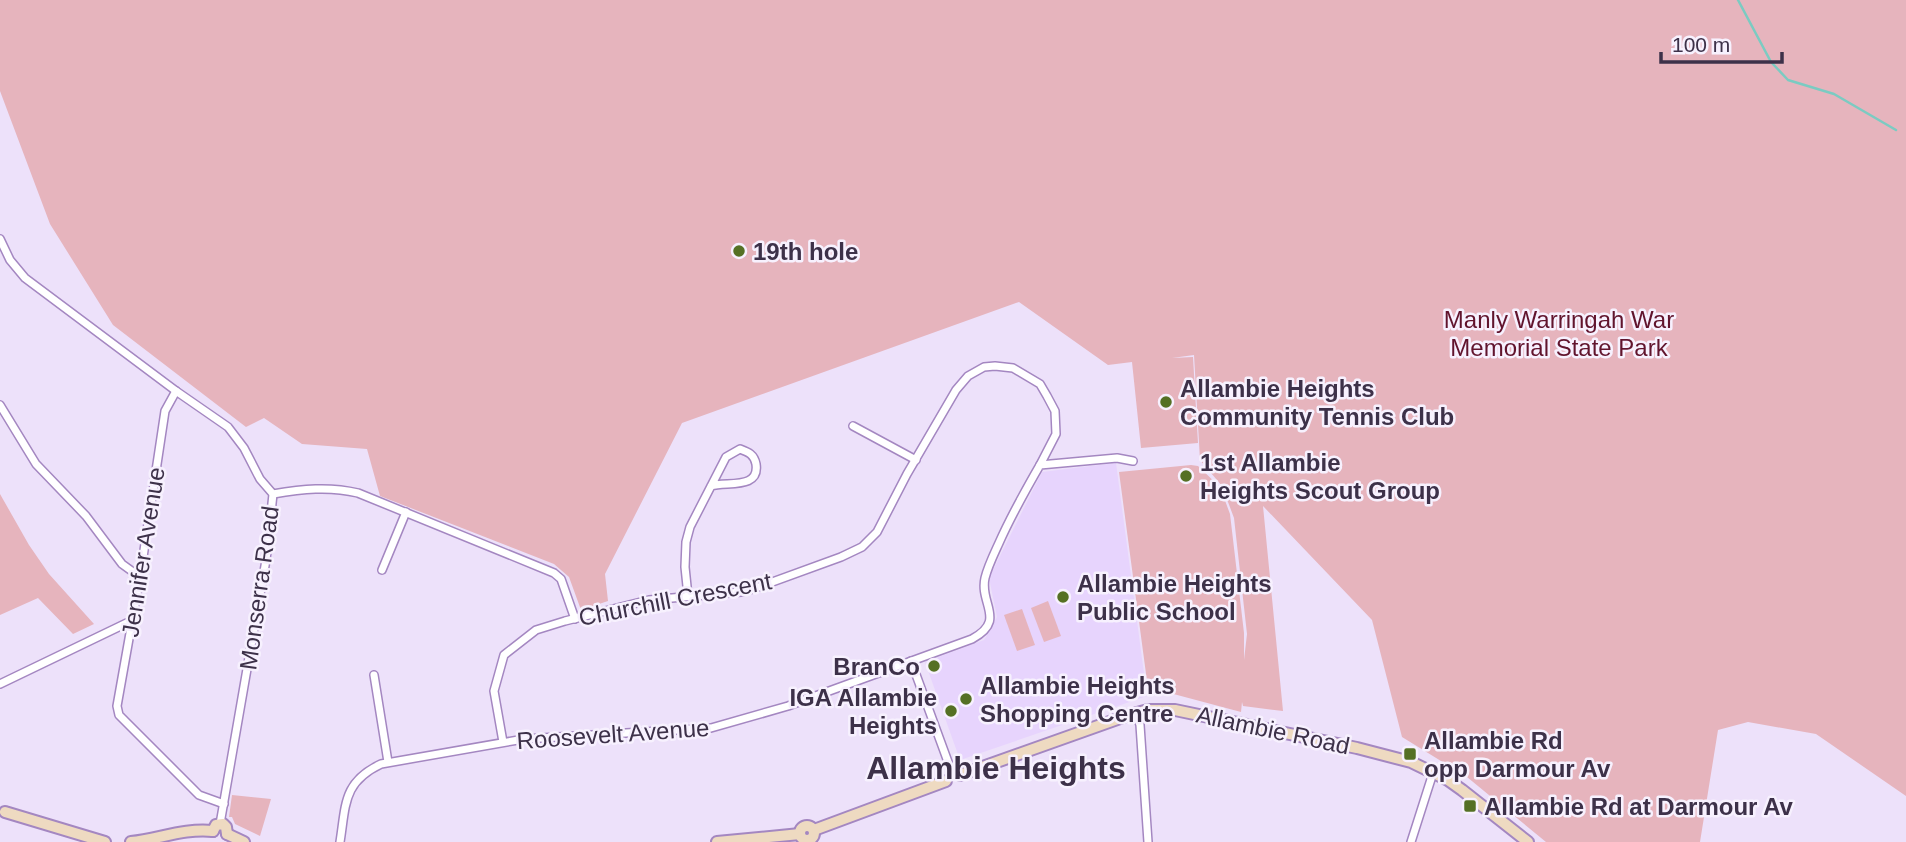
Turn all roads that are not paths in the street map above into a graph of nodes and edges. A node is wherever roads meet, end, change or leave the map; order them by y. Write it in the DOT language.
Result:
graph roads {
  1 [pos="0,239"];
  2 [pos="176,391"];
  3 [pos="0,405"];
  4 [pos="853,426"];
  5 [pos="916,460"];
  6 [pos="1133,461"];
  7 [pos="1040,465"];
  8 [pos="711,486"];
  9 [pos="273,494"];
  10 [pos="406,512"];
  11 [pos="382,569"];
  12 [pos="140,577"];
  13 [pos="688,596"];
  14 [pos="575,619"];
  15 [pos="133,620"];
  16 [pos="911,661"];
  17 [pos="374,675"];
  18 [pos="0,684"];
  19 [pos="1136,713"];
  20 [pos="503,742"];
  21 [pos="388,762"];
  22 [pos="1433,773"];
  23 [pos="952,775"];
  24 [pos="224,804"];
  25 [pos="2,811"];
  26 [pos="216,827"];
  27 [pos="809,837"];
  28 [pos="105,842"];
  29 [pos="131,842"];
  30 [pos="244,842"];
  31 [pos="340,842"];
  32 [pos="717,842"];
  33 [pos="1148,842"];
  34 [pos="1411,842"];
  35 [pos="1528,842"];
  1 -- 2 [label="street, Monserra Road"];
  2 -- 9 [label="street, Monserra Road"];
  2 -- 12 [label="street, Jennifer Avenue"];
  3 -- 12 [label="street"];
  4 -- 5 [label="street"];
  5 -- 7 [label="street, Churchill Crescent"];
  5 -- 13 [label="street, Churchill Crescent"];
  6 -- 7 [label="street"];
  7 -- 16 [label="street, Roosevelt Avenue"];
  8 -- 8 [label="street"];
  8 -- 13 [label="street"];
  9 -- 10 [label="street"];
  9 -- 24 [label="street, Monserra Road"];
  10 -- 11 [label="street"];
  10 -- 14 [label="street"];
  12 -- 15 [label="street, Jennifer Avenue"];
  13 -- 14 [label="street, Churchill Crescent"];
  14 -- 20 [label="street, Churchill Crescent"];
  15 -- 18 [label="street"];
  15 -- 24 [label="street, Jennifer Avenue"];
  16 -- 20 [label="street, Roosevelt Avenue"];
  16 -- 23 [label="street"];
  17 -- 21 [label="street"];
  19 -- 22 [label="main road, Allambie Road"];
  19 -- 23 [label="main road, Allambie Road"];
  19 -- 33 [label="street"];
  20 -- 21 [label="street, Roosevelt Avenue"];
  21 -- 31 [label="street, Roosevelt Avenue"];
  22 -- 34 [label="street"];
  22 -- 35 [label="main road, Allambie Road"];
  23 -- 27 [label="main road, Allambie Road"];
  24 -- 26 [label="street, Monserra Road"];
  25 -- 28 [label="main road"];
  26 -- 29 [label="main road"];
  26 -- 30 [label="main road"];
  27 -- 32 [label="main road, Allambie Road"];
}
